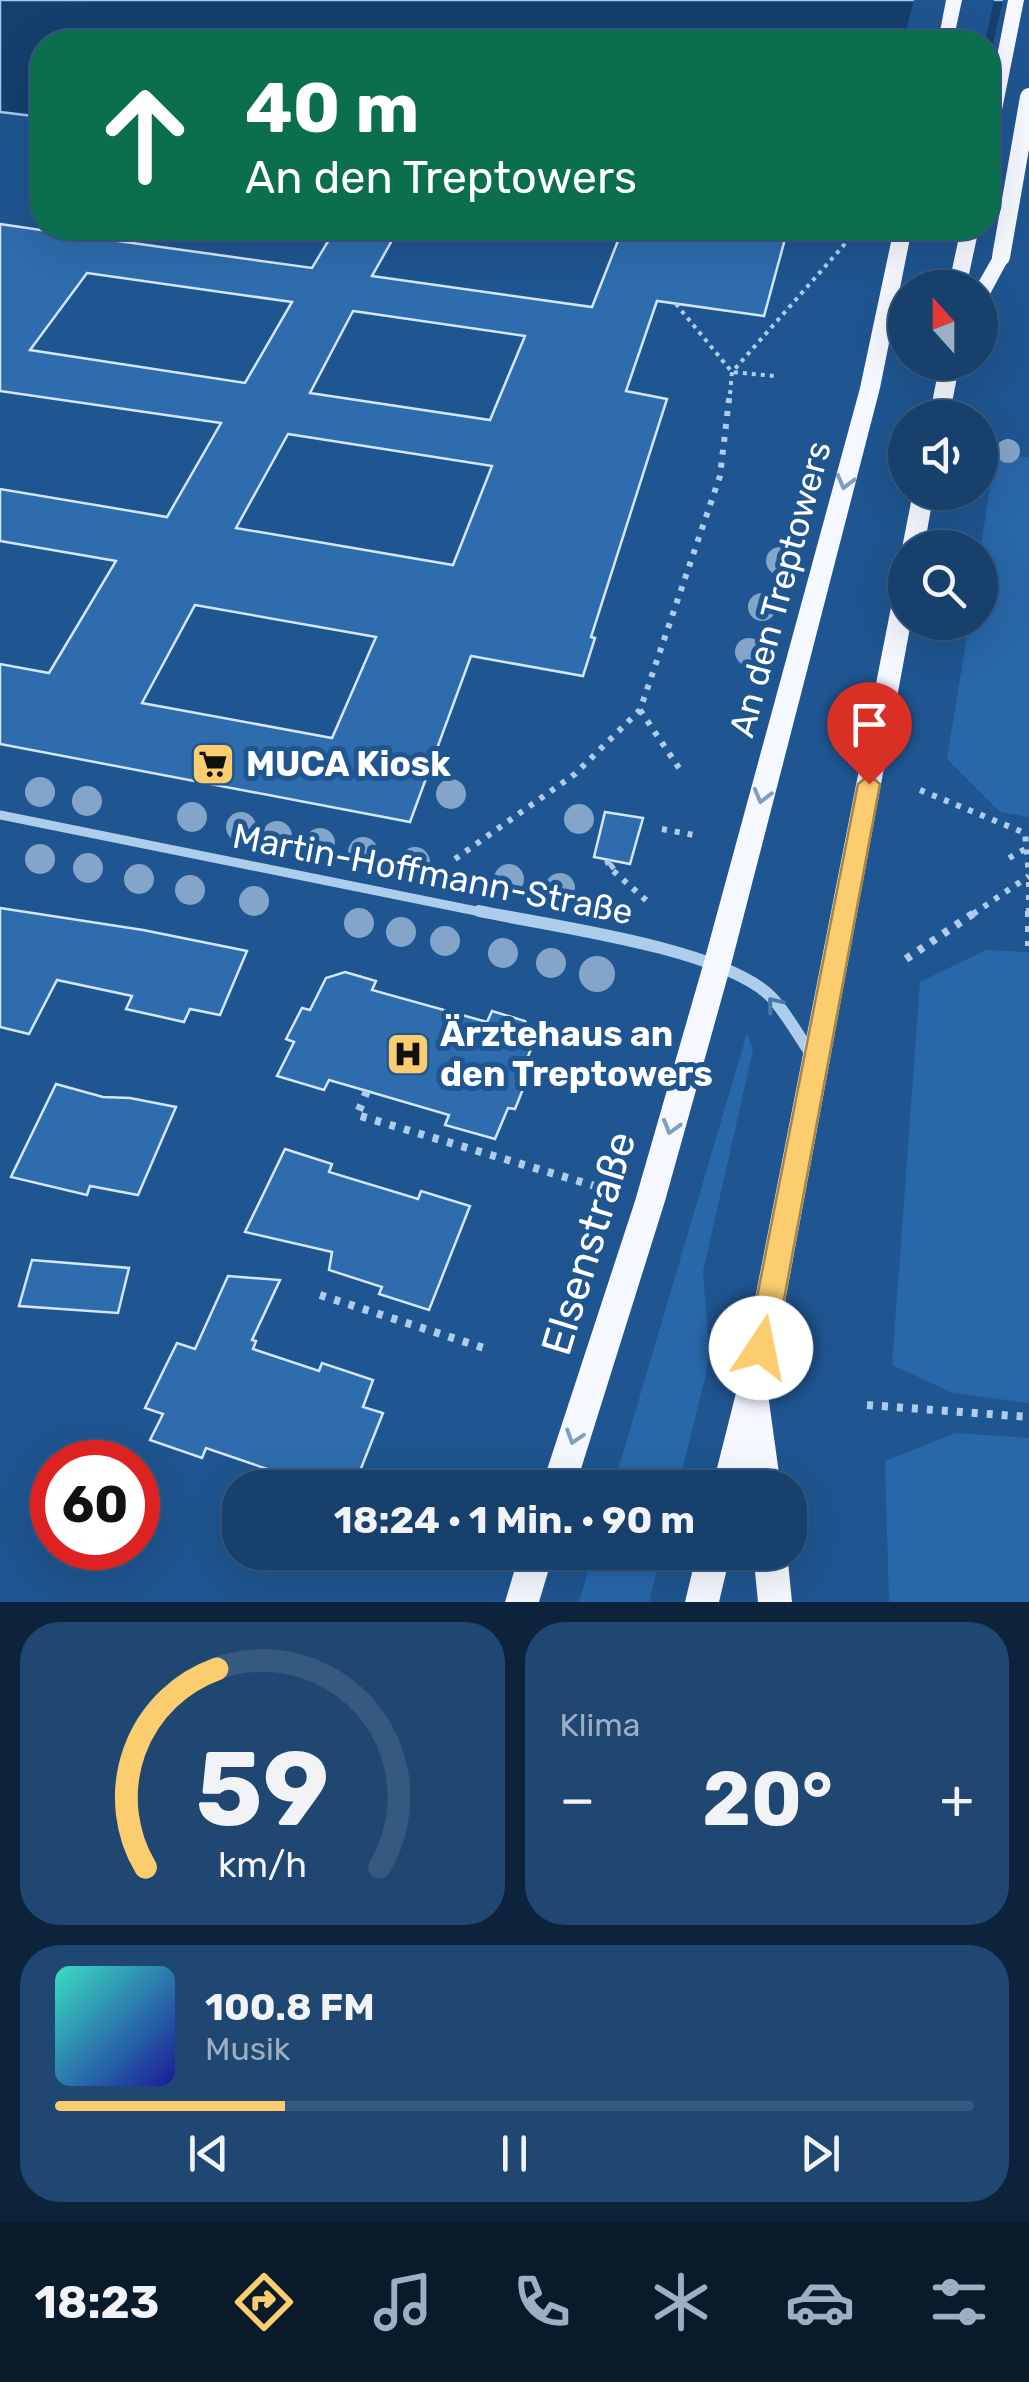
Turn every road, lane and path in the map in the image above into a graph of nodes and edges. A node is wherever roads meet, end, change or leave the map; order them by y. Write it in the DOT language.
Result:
graph roads {
  1 [pos="954,0"];
  2 [pos="1016,0"];
  3 [pos="947,30"];
  4 [pos="1000,80"];
  5 [pos="1029,96"];
  6 [pos="845,240"];
  7 [pos="901,240"];
  8 [pos="968,240"];
  9 [pos="961,270"];
  10 [pos="994,270"];
  11 [pos="676,304"];
  12 [pos="732,372"];
  13 [pos="774,376"];
  14 [pos="896,640"];
  15 [pos="640,710"];
  16 [pos="679,768"];
  17 [pos="920,790"];
  18 [pos="0,815"];
  19 [pos="662,829"];
  20 [pos="698,836"];
  21 [pos="1010,848"];
  22 [pos="1028,848"];
  23 [pos="1008,858"];
  24 [pos="455,859"];
  25 [pos="618,862"];
  26 [pos="1029,878"];
  27 [pos="647,901"];
  28 [pos="1029,946"];
  29 [pos="906,958"];
  30 [pos="717,966"];
  31 [pos="816,1060"];
  32 [pos="368,1091"];
  33 [pos="650,1202"];
  34 [pos="320,1295"];
  35 [pos="484,1348"];
  36 [pos="754,1384"];
  37 [pos="867,1405"];
  38 [pos="1029,1417"];
  39 [pos="564,1470"];
  40 [pos="734,1470"];
  41 [pos="762,1470"];
  42 [pos="532,1570"];
  43 [pos="710,1570"];
  44 [pos="772,1570"];
  45 [pos="522,1602"];
  46 [pos="702,1602"];
  47 [pos="775,1602"];
  1 -- 3 [label="main road"];
  2 -- 4 [label="main road"];
  5 -- 10 [label="main road, bridge"];
  6 -- 12 [label="path"];
  7 -- 30 [label="main road, An den Treptowers, one-way"];
  8 -- 9 [label="main road"];
  11 -- 12 [label="path"];
  12 -- 13 [label="path"];
  12 -- 15 [label="path"];
  14 -- 31 [label="main road"];
  15 -- 16 [label="path"];
  15 -- 24 [label="path"];
  17 -- 22 [label="path"];
  18 -- 30 [label="street, Martin-Hoffmann-Straße"];
  19 -- 20 [label="path"];
  21 -- 22 [label="path"];
  22 -- 23 [label="path"];
  22 -- 26 [label="path"];
  25 -- 27 [label="path"];
  26 -- 28 [label="path"];
  26 -- 29 [label="path"];
  31 -- 30 [label="street, Martin-Hoffmann-Straße, one-way"];
  30 -- 33 [label="main road, Elsenstraße, one-way"];
  31 -- 36 [label="main road"];
  32 -- 33 [label="path"];
  33 -- 39 [label="main road, Elsenstraße, one-way"];
  34 -- 35 [label="path"];
  36 -- 40 [label="main road"];
  36 -- 41 [label="main road"];
  37 -- 38 [label="path"];
  42 -- 45 [label="main road"];
  43 -- 46 [label="main road"];
  44 -- 47 [label="main road"];
}
